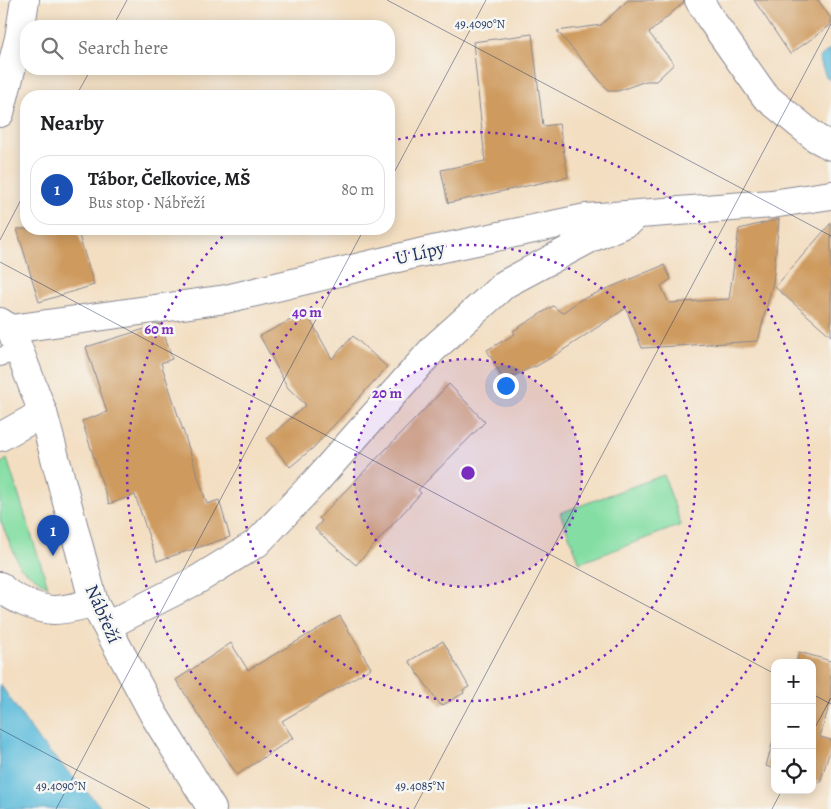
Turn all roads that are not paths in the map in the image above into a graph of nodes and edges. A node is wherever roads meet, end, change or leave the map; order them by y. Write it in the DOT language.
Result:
graph roads {
  1 [pos="25,0"];
  2 [pos="699,0"];
  3 [pos="21,20"];
  4 [pos="20,27"];
  5 [pos="0,113"];
  6 [pos="831,146"];
  7 [pos="831,195"];
  8 [pos="648,213"];
  9 [pos="8,339"];
  10 [pos="43,413"];
  11 [pos="0,437"];
  12 [pos="0,586"];
  13 [pos="94,603"];
  14 [pos="107,626"];
  15 [pos="212,809"];
  1 -- 3 [label="street"];
  2 -- 6 [label="street"];
  4 -- 5 [label="street"];
  7 -- 8 [label="street, U Lípy"];
  8 -- 9 [label="street, U Lípy"];
  8 -- 14 [label="street"];
  9 -- 10 [label="street, Nábřeží"];
  10 -- 11 [label="street"];
  10 -- 13 [label="street, Nábřeží"];
  12 -- 13 [label="street"];
  13 -- 14 [label="street, Nábřeží"];
  14 -- 15 [label="street, Nábřeží"];
}
